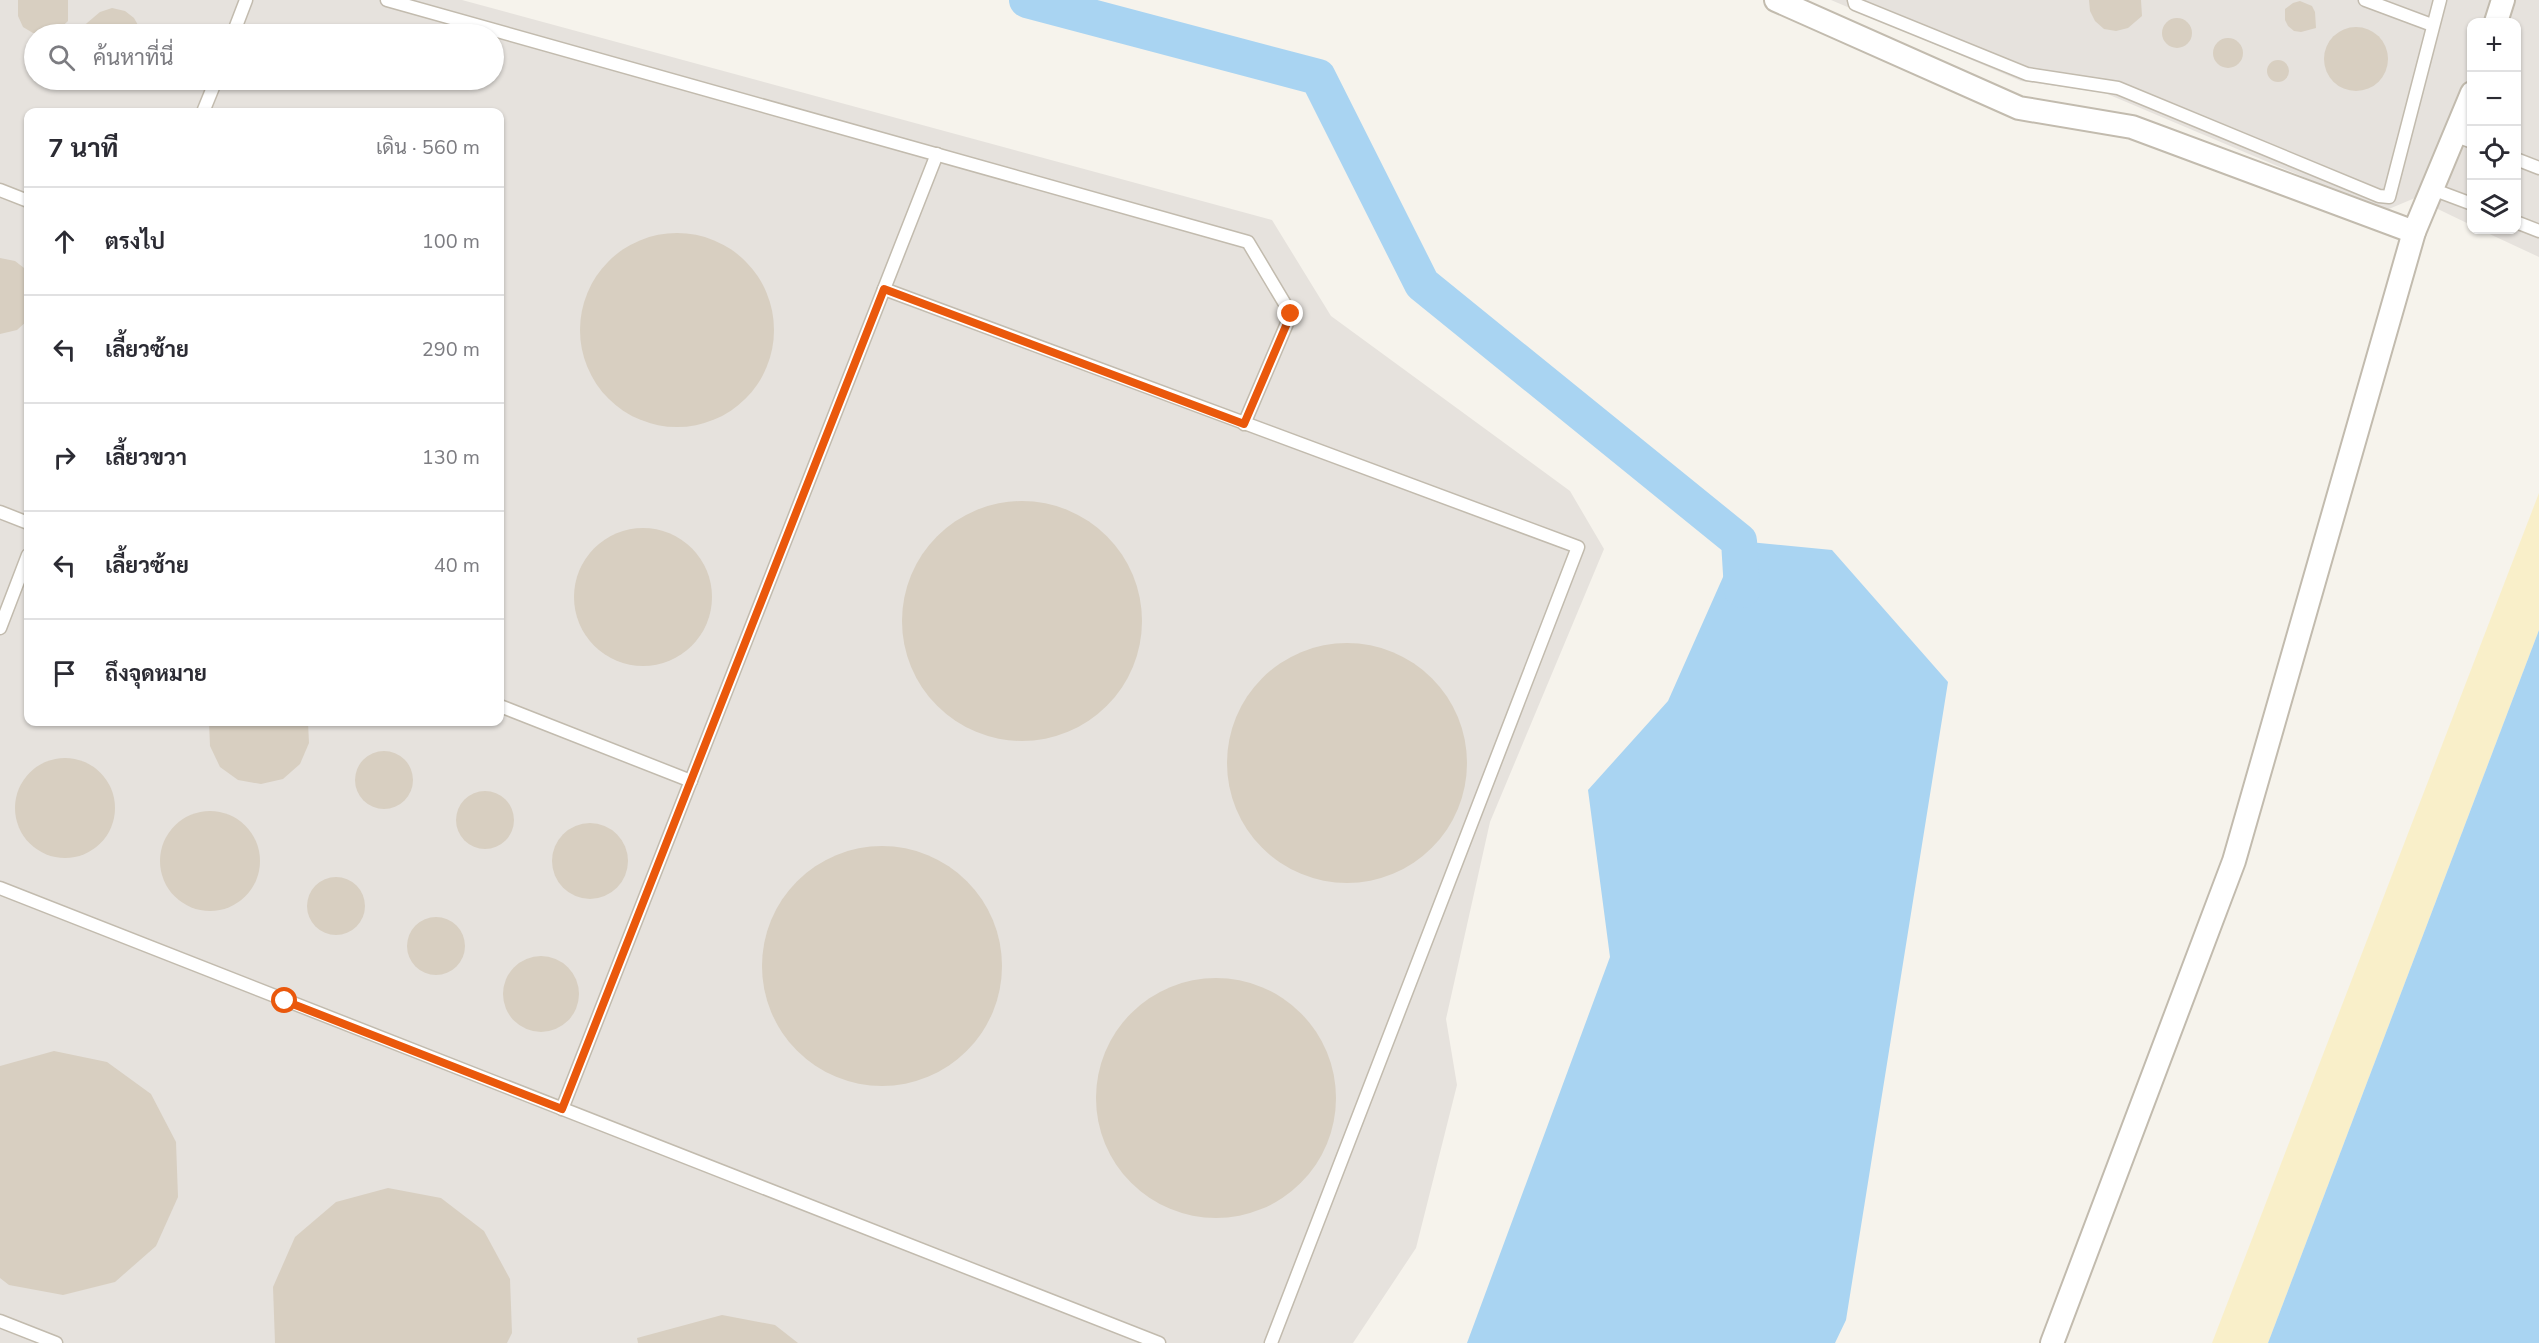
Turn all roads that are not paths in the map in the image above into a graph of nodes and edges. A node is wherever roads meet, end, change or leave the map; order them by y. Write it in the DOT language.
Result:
graph roads {
  1 [pos="246,0"];
  2 [pos="387,0"];
  3 [pos="1776,0"];
  4 [pos="1854,0"];
  5 [pos="2365,0"];
  6 [pos="2440,0"];
  7 [pos="2503,0"];
  8 [pos="2497,18"];
  9 [pos="237,24"];
  10 [pos="473,24"];
  11 [pos="2432,25"];
  12 [pos="504,33"];
  13 [pos="212,90"];
  14 [pos="205,108"];
  15 [pos="2467,119"];
  16 [pos="2463,139"];
  17 [pos="937,154"];
  18 [pos="2521,161"];
  19 [pos="2539,168"];
  20 [pos="2432,189"];
  21 [pos="0,190"];
  22 [pos="24,199"];
  23 [pos="2467,202"];
  24 [pos="2521,224"];
  25 [pos="2539,231"];
  26 [pos="2414,232"];
  27 [pos="884,289"];
  28 [pos="1244,424"];
  29 [pos="0,512"];
  30 [pos="24,521"];
  31 [pos="24,565"];
  32 [pos="0,628"];
  33 [pos="504,708"];
  34 [pos="691,780"];
  35 [pos="0,888"];
  36 [pos="562,1109"];
  37 [pos="0,1321"];
  38 [pos="28,1338"];
  39 [pos="56,1343"];
  40 [pos="1159,1343"];
  41 [pos="1271,1343"];
  42 [pos="2052,1343"];
  1 -- 9 [label="lane"];
  2 -- 10 [label="lane"];
  3 -- 26 [label="street"];
  4 -- 11 [label="lane"];
  5 -- 11 [label="lane"];
  6 -- 11 [label="lane"];
  7 -- 8 [label="street"];
  12 -- 17 [label="lane"];
  13 -- 14 [label="lane"];
  15 -- 16 [label="street"];
  16 -- 20 [label="street"];
  17 -- 27 [label="lane"];
  17 -- 28 [label="lane"];
  18 -- 19 [label="lane"];
  20 -- 23 [label="lane"];
  20 -- 26 [label="street"];
  21 -- 22 [label="lane"];
  24 -- 25 [label="lane"];
  26 -- 42 [label="street"];
  27 -- 28 [label="lane"];
  27 -- 34 [label="lane"];
  28 -- 41 [label="lane"];
  29 -- 30 [label="lane"];
  31 -- 32 [label="lane"];
  33 -- 34 [label="lane"];
  34 -- 36 [label="lane"];
  35 -- 36 [label="lane"];
  36 -- 40 [label="lane"];
  37 -- 38 [label="lane"];
  38 -- 39 [label="lane"];
}
